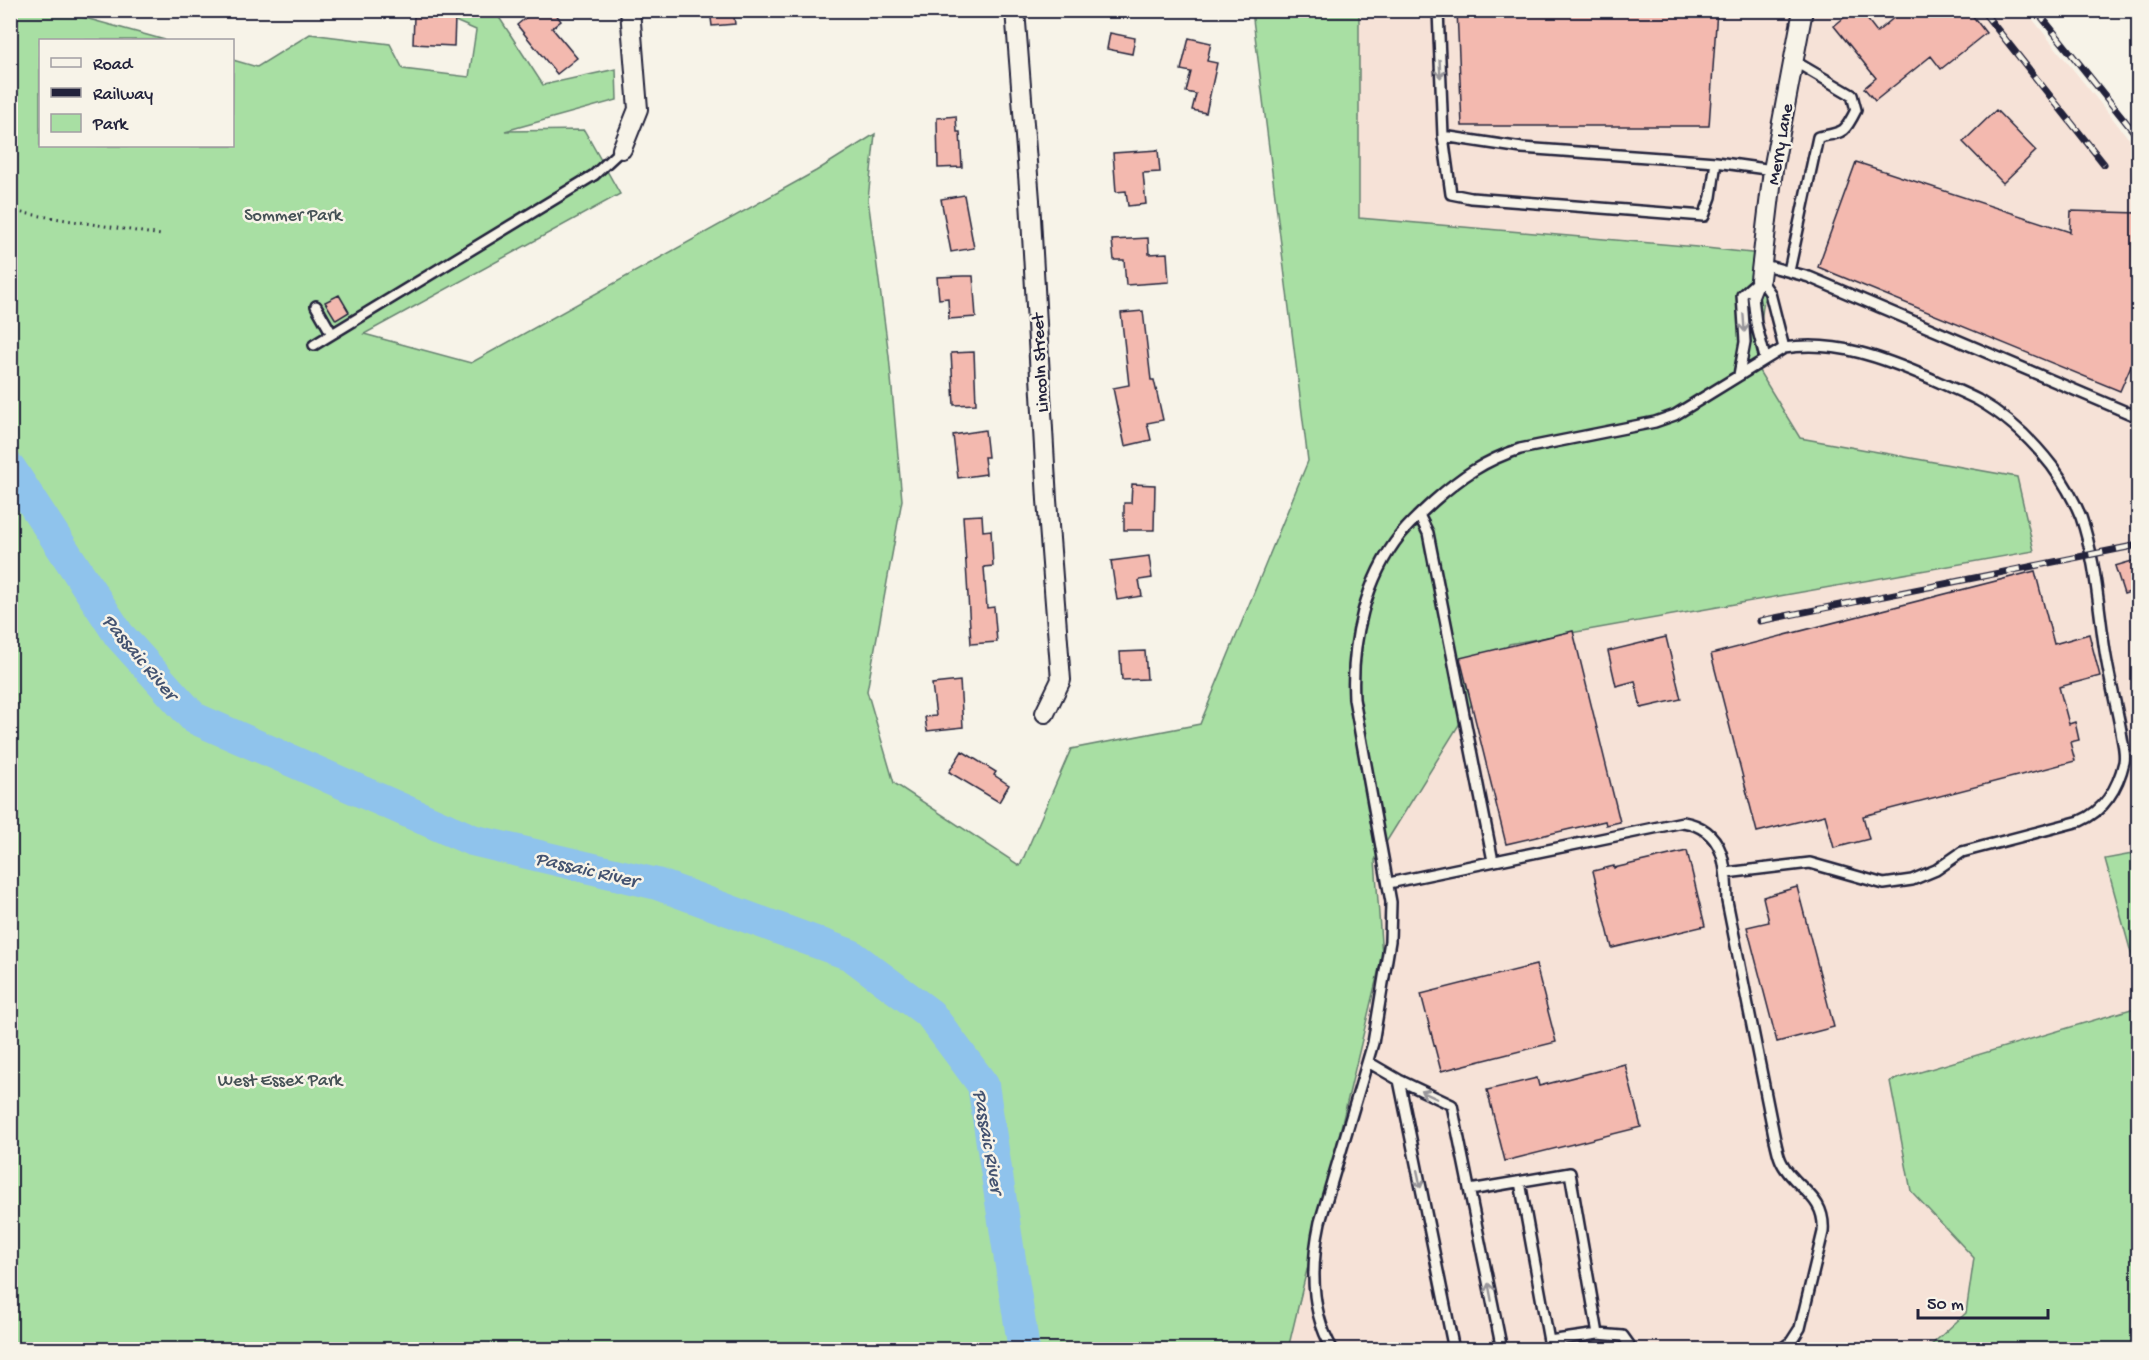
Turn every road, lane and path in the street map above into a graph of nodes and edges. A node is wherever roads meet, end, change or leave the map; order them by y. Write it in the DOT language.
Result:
graph roads {
  1 [pos="630,10"];
  2 [pos="1015,10"];
  3 [pos="1438,10"];
  4 [pos="1803,10"];
  5 [pos="1794,61"];
  6 [pos="1443,136"];
  7 [pos="622,148"];
  8 [pos="1716,162"];
  9 [pos="1773,170"];
  10 [pos="10,211"];
  11 [pos="161,235"];
  12 [pos="1761,271"];
  13 [pos="1789,271"];
  14 [pos="316,306"];
  15 [pos="332,334"];
  16 [pos="314,345"];
  17 [pos="1784,348"];
  18 [pos="1765,358"];
  19 [pos="1739,375"];
  20 [pos="2139,417"];
  21 [pos="1419,515"];
  22 [pos="1045,713"];
  23 [pos="1493,861"];
  24 [pos="1726,873"];
  25 [pos="1389,883"];
  26 [pos="1368,1062"];
  27 [pos="1399,1080"];
  28 [pos="1520,1182"];
  29 [pos="1470,1190"];
  30 [pos="1598,1334"];
  31 [pos="1550,1345"];
  32 [pos="1333,1350"];
  33 [pos="1454,1350"];
  34 [pos="1502,1350"];
  35 [pos="1633,1350"];
  36 [pos="1780,1350"];
  1 -- 7 [label="street"];
  2 -- 22 [label="street, Lincoln Street"];
  3 -- 6 [label="lane, one-way"];
  4 -- 5 [label="street, Merry Lane"];
  5 -- 9 [label="street, Merry Lane"];
  5 -- 13 [label="lane"];
  6 -- 8 [label="lane"];
  6 -- 8 [label="lane"];
  7 -- 15 [label="lane"];
  8 -- 9 [label="lane"];
  9 -- 12 [label="street, Merry Lane"];
  10 -- 11 [label="path"];
  12 -- 13 [label="lane"];
  12 -- 17 [label="lane"];
  12 -- 18 [label="lane"];
  12 -- 19 [label="lane, one-way"];
  13 -- 20 [label="lane"];
  14 -- 15 [label="lane"];
  15 -- 16 [label="lane"];
  17 -- 18 [label="lane"];
  17 -- 24 [label="lane"];
  18 -- 19 [label="lane"];
  19 -- 21 [label="lane"];
  21 -- 23 [label="lane"];
  21 -- 25 [label="lane"];
  23 -- 24 [label="lane"];
  23 -- 25 [label="lane"];
  24 -- 36 [label="lane"];
  25 -- 26 [label="lane"];
  26 -- 27 [label="lane"];
  26 -- 32 [label="lane"];
  29 -- 27 [label="lane, one-way"];
  27 -- 33 [label="lane, one-way"];
  28 -- 29 [label="lane"];
  28 -- 30 [label="lane"];
  28 -- 31 [label="lane"];
  34 -- 29 [label="lane, one-way"];
  30 -- 31 [label="lane"];
  30 -- 35 [label="lane"];
}
